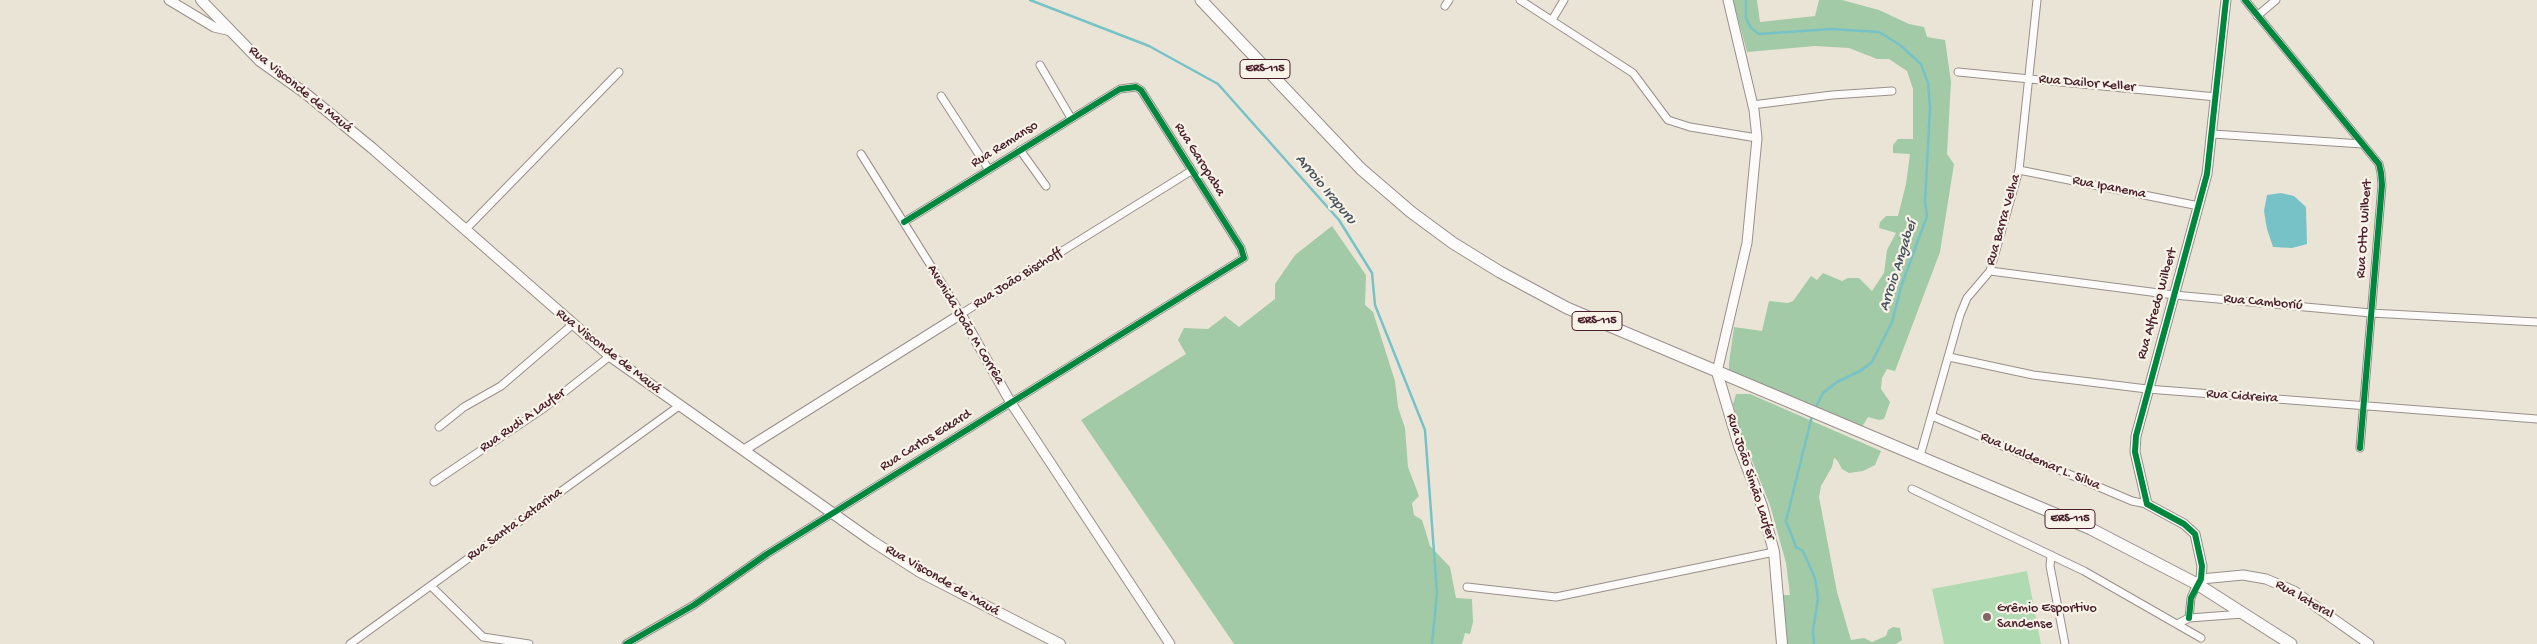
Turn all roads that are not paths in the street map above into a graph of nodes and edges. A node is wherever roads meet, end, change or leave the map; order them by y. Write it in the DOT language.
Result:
graph roads {
  1 [pos="169,0"];
  2 [pos="201,0"];
  3 [pos="1201,0"];
  4 [pos="1520,0"];
  5 [pos="1564,0"];
  6 [pos="1728,0"];
  7 [pos="2037,0"];
  8 [pos="2226,0"];
  9 [pos="2245,0"];
  10 [pos="2276,0"];
  11 [pos="2257,16"];
  12 [pos="1552,20"];
  13 [pos="230,31"];
  14 [pos="1040,65"];
  15 [pos="619,72"];
  16 [pos="1958,72"];
  17 [pos="2030,79"];
  18 [pos="1120,89"];
  19 [pos="1892,91"];
  20 [pos="941,96"];
  21 [pos="2216,97"];
  22 [pos="1752,105"];
  23 [pos="1071,118"];
  24 [pos="2213,134"];
  25 [pos="1757,138"];
  26 [pos="2362,144"];
  27 [pos="1020,150"];
  28 [pos="862,154"];
  29 [pos="988,170"];
  30 [pos="2019,170"];
  31 [pos="1191,171"];
  32 [pos="1046,186"];
  33 [pos="2199,206"];
  34 [pos="904,222"];
  35 [pos="465,230"];
  36 [pos="1241,262"];
  37 [pos="1990,271"];
  38 [pos="2174,295"];
  39 [pos="2371,313"];
  40 [pos="961,314"];
  41 [pos="2537,322"];
  42 [pos="572,325"];
  43 [pos="610,356"];
  44 [pos="1949,357"];
  45 [pos="1717,372"];
  46 [pos="2147,389"];
  47 [pos="1011,403"];
  48 [pos="679,406"];
  49 [pos="2364,406"];
  50 [pos="1932,416"];
  51 [pos="2537,419"];
  52 [pos="440,427"];
  53 [pos="2360,448"];
  54 [pos="744,450"];
  55 [pos="1920,456"];
  56 [pos="434,482"];
  57 [pos="1912,489"];
  58 [pos="2148,504"];
  59 [pos="833,513"];
  60 [pos="1774,552"];
  61 [pos="2051,556"];
  62 [pos="2199,581"];
  63 [pos="431,586"];
  64 [pos="1467,587"];
  65 [pos="2246,614"];
  66 [pos="2189,618"];
  67 [pos="2177,624"];
  68 [pos="2201,638"];
  69 [pos="350,644"];
  70 [pos="529,644"];
  71 [pos="626,644"];
  72 [pos="1060,644"];
  73 [pos="1170,644"];
  74 [pos="1782,644"];
  75 [pos="2065,644"];
  76 [pos="2291,644"];
  77 [pos="2369,644"];
  1 -- 13 [label="street"];
  2 -- 13 [label="main road, Rua Visconde de Mauá"];
  3 -- 45 [label="main road, ERS-115"];
  4 -- 12 [label="street"];
  5 -- 12 [label="street"];
  6 -- 22 [label="street"];
  7 -- 17 [label="street, Rua Barra Velha"];
  8 -- 21 [label="street, Rua Alfredo Wilbert"];
  9 -- 11 [label="street, Rua Otto Wilbert"];
  10 -- 11 [label="street"];
  11 -- 26 [label="street, Rua Otto Wilbert"];
  12 -- 25 [label="street"];
  13 -- 35 [label="main road, Rua Visconde de Mauá"];
  14 -- 23 [label="street"];
  15 -- 35 [label="street"];
  16 -- 17 [label="street, Rua Dailor Keller"];
  17 -- 21 [label="street, Rua Dailor Keller"];
  17 -- 30 [label="street, Rua Barra Velha"];
  18 -- 23 [label="street, Rua Remanso"];
  18 -- 31 [label="street, Rua Garopaba"];
  19 -- 22 [label="street"];
  20 -- 29 [label="street"];
  21 -- 24 [label="street, Rua Alfredo Wilbert"];
  22 -- 25 [label="street"];
  23 -- 27 [label="street, Rua Remanso"];
  24 -- 26 [label="street"];
  24 -- 33 [label="street, Rua Alfredo Wilbert"];
  25 -- 45 [label="street"];
  26 -- 39 [label="street, Rua Otto Wilbert"];
  27 -- 29 [label="street, Rua Remanso"];
  27 -- 32 [label="street"];
  28 -- 34 [label="street, Avenida João M Corrêa"];
  29 -- 34 [label="street, Rua Remanso"];
  30 -- 33 [label="street, Rua Ipanema"];
  30 -- 37 [label="street, Rua Barra Velha"];
  31 -- 36 [label="street, Rua Garopaba"];
  31 -- 40 [label="street, Rua João Bischoff"];
  33 -- 38 [label="street, Rua Alfredo Wilbert"];
  34 -- 40 [label="street, Avenida João M Corrêa"];
  35 -- 42 [label="main road, Rua Visconde de Mauá"];
  36 -- 47 [label="street, Rua Carlos Eckard"];
  37 -- 38 [label="street, Rua Camboriú"];
  37 -- 44 [label="street, Rua Barra Velha"];
  38 -- 39 [label="street, Rua Camboriú"];
  38 -- 46 [label="street, Rua Alfredo Wilbert"];
  39 -- 41 [label="street, Rua Camboriú"];
  39 -- 49 [label="street, Rua Otto Wilbert"];
  40 -- 47 [label="street, Avenida João M Corrêa"];
  40 -- 54 [label="street, Rua João Bischoff"];
  42 -- 43 [label="main road, Rua Visconde de Mauá"];
  42 -- 52 [label="street"];
  43 -- 48 [label="main road, Rua Visconde de Mauá"];
  43 -- 56 [label="street, Rua Rudi A Laufer"];
  44 -- 46 [label="street, Rua Cidreira"];
  44 -- 50 [label="street, Rua Barra Velha"];
  45 -- 55 [label="main road, ERS-115"];
  45 -- 60 [label="main road, Rua João Simão Laufer"];
  46 -- 49 [label="street, Rua Cidreira"];
  46 -- 58 [label="street, Rua Alfredo Wilbert"];
  47 -- 59 [label="street, Rua Carlos Eckard"];
  47 -- 73 [label="street, Avenida João M Corrêa"];
  48 -- 54 [label="main road, Rua Visconde de Mauá"];
  48 -- 63 [label="street, Rua Santa Catarina"];
  49 -- 51 [label="street, Rua Cidreira"];
  49 -- 53 [label="street, Rua Otto Wilbert"];
  50 -- 55 [label="street, Rua Barra Velha"];
  50 -- 58 [label="street, Rua Waldemar L. Silva"];
  54 -- 59 [label="main road, Rua Visconde de Mauá"];
  55 -- 62 [label="main road, ERS-115"];
  57 -- 61 [label="street"];
  58 -- 62 [label="street"];
  59 -- 71 [label="street, Rua Carlos Eckard"];
  59 -- 72 [label="main road, Rua Visconde de Mauá"];
  60 -- 64 [label="street"];
  60 -- 74 [label="main road, Rua João Simão Laufer"];
  61 -- 67 [label="street"];
  61 -- 75 [label="street"];
  62 -- 65 [label="main road, ERS-115"];
  62 -- 66 [label="street"];
  62 -- 77 [label="street, Rua lateral"];
  63 -- 69 [label="street, Rua Santa Catarina"];
  63 -- 70 [label="street"];
  65 -- 66 [label="street"];
  65 -- 76 [label="main road, ERS-115"];
  66 -- 67 [label="street"];
  67 -- 68 [label="street"];
}
